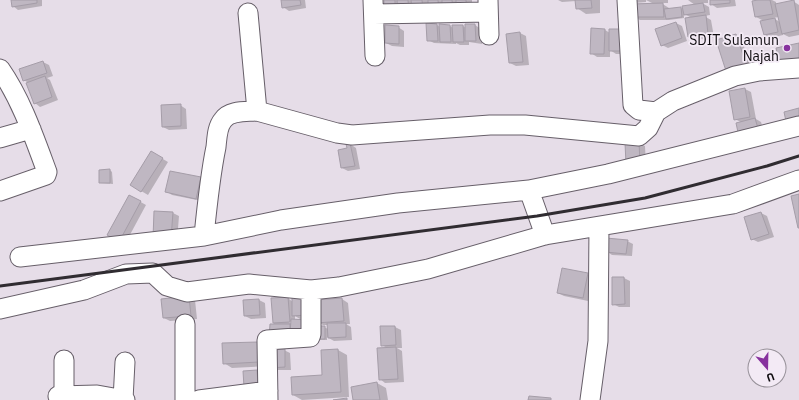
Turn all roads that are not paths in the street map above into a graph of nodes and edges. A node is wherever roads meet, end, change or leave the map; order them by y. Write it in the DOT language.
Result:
graph roads {
  1 [pos="627,0"];
  2 [pos="488,6"];
  3 [pos="373,7"];
  4 [pos="248,13"];
  5 [pos="489,35"];
  6 [pos="375,56"];
  7 [pos="799,68"];
  8 [pos="3,77"];
  9 [pos="257,111"];
  10 [pos="656,112"];
  11 [pos="799,126"];
  12 [pos="31,129"];
  13 [pos="0,138"];
  14 [pos="799,180"];
  15 [pos="529,190"];
  16 [pos="0,191"];
  17 [pos="599,227"];
  18 [pos="545,235"];
  19 [pos="204,236"];
  20 [pos="20,257"];
  21 [pos="311,290"];
  22 [pos="0,309"];
  23 [pos="185,324"];
  24 [pos="64,360"];
  25 [pos="125,362"];
  26 [pos="268,396"];
  27 [pos="124,400"];
  28 [pos="185,400"];
  29 [pos="199,400"];
  30 [pos="590,400"];
  1 -- 10 [label="street"];
  2 -- 3 [label="street"];
  2 -- 5 [label="street"];
  3 -- 6 [label="street"];
  4 -- 9 [label="street"];
  7 -- 10 [label="street"];
  8 -- 12 [label="street"];
  9 -- 10 [label="street"];
  9 -- 19 [label="street"];
  11 -- 15 [label="street"];
  12 -- 13 [label="street"];
  12 -- 16 [label="street"];
  14 -- 17 [label="street"];
  15 -- 18 [label="street"];
  15 -- 19 [label="street"];
  17 -- 18 [label="street"];
  17 -- 30 [label="street"];
  18 -- 21 [label="street"];
  19 -- 20 [label="street"];
  21 -- 22 [label="street"];
  21 -- 26 [label="street"];
  23 -- 28 [label="street"];
  24 -- 27 [label="street"];
  25 -- 27 [label="street"];
  26 -- 29 [label="street"];
}
